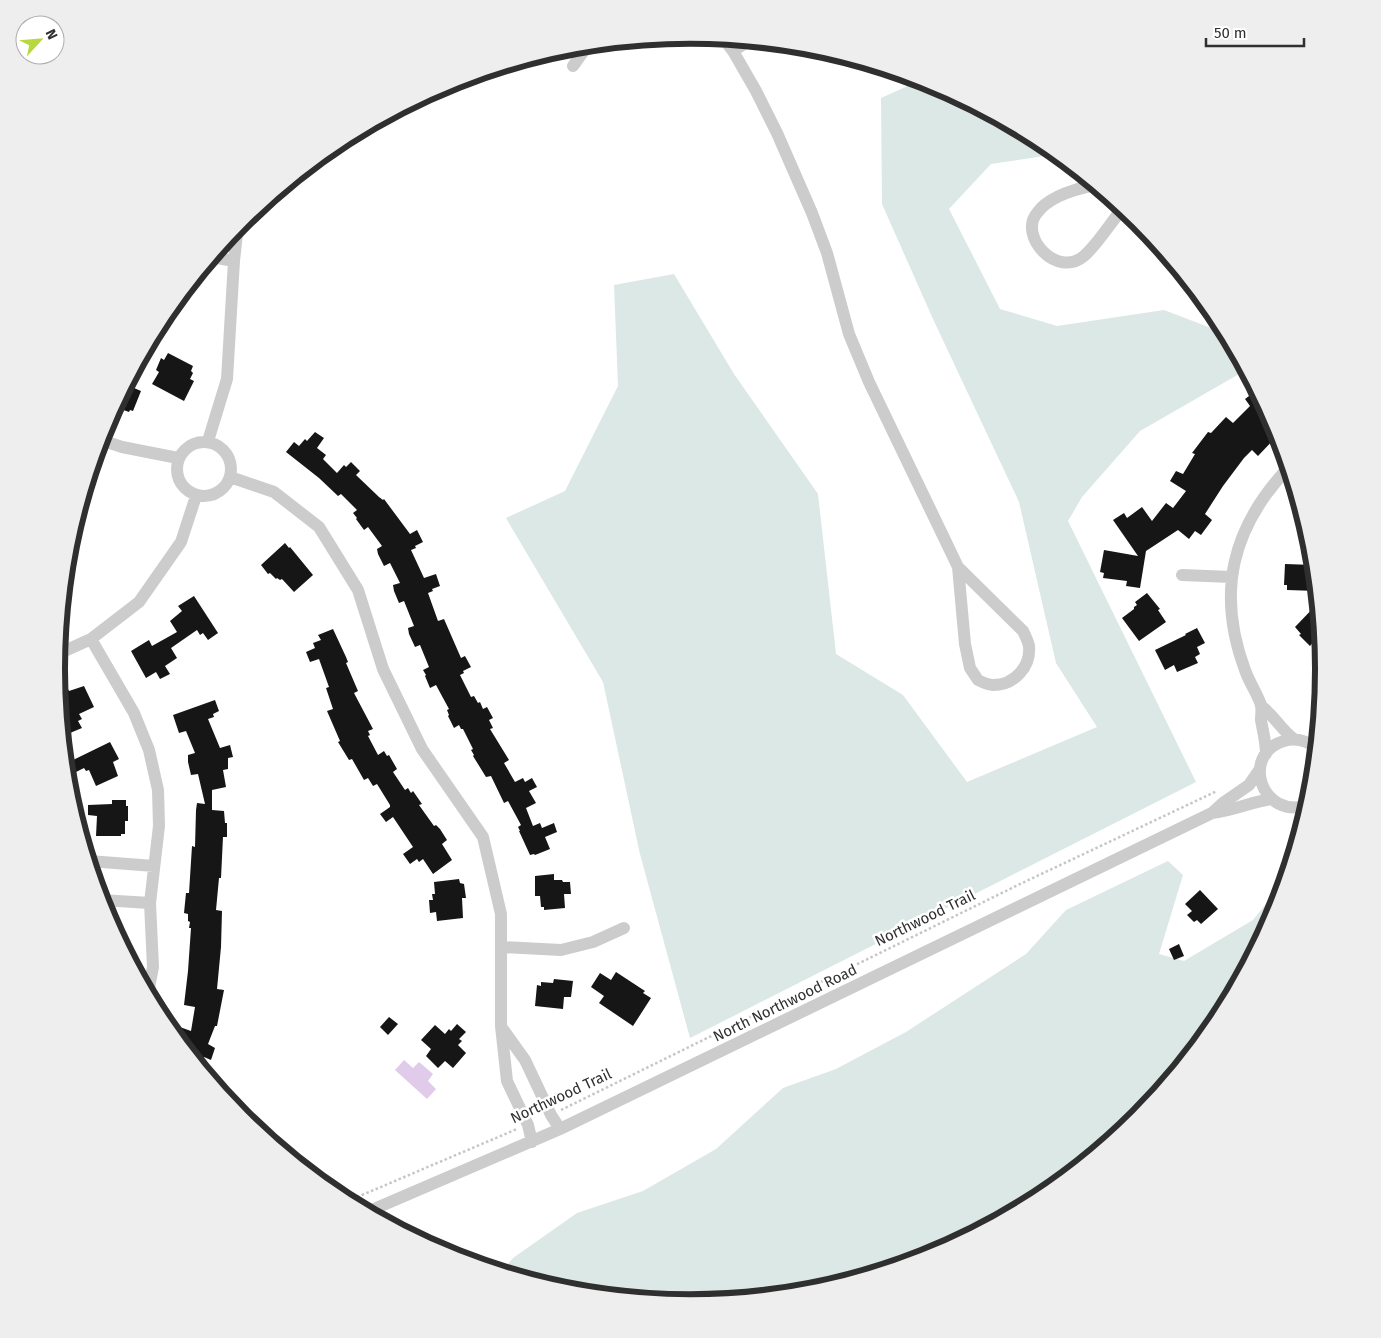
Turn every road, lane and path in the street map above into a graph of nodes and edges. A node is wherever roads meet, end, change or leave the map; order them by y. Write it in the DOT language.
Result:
graph roads {
  1 [pos="728,45"];
  2 [pos="741,46"];
  3 [pos="733,51"];
  4 [pos="582,54"];
  5 [pos="573,66"];
  6 [pos="1087,186"];
  7 [pos="1119,213"];
  8 [pos="236,240"];
  9 [pos="219,258"];
  10 [pos="234,261"];
  11 [pos="108,442"];
  12 [pos="208,442"];
  13 [pos="178,458"];
  14 [pos="1284,472"];
  15 [pos="230,477"];
  16 [pos="196,496"];
  17 [pos="958,566"];
  18 [pos="1182,575"];
  19 [pos="1232,576"];
  20 [pos="91,639"];
  21 [pos="66,650"];
  22 [pos="1261,706"];
  23 [pos="1294,739"];
  24 [pos="1311,744"];
  25 [pos="1266,754"];
  26 [pos="1260,769"];
  27 [pos="1224,787"];
  28 [pos="1271,799"];
  29 [pos="1300,806"];
  30 [pos="1212,814"];
  31 [pos="96,862"];
  32 [pos="154,866"];
  33 [pos="110,901"];
  34 [pos="150,903"];
  35 [pos="624,928"];
  36 [pos="501,947"];
  37 [pos="150,983"];
  38 [pos="501,1026"];
  39 [pos="551,1115"];
  40 [pos="528,1125"];
  41 [pos="560,1130"];
  42 [pos="532,1142"];
  43 [pos="357,1197"];
  44 [pos="375,1208"];
  1 -- 3 [label="street"];
  2 -- 3 [label="street"];
  3 -- 17 [label="street"];
  4 -- 5 [label="street"];
  6 -- 7 [label="street"];
  8 -- 10 [label="street"];
  9 -- 10 [label="street"];
  10 -- 12 [label="street"];
  11 -- 13 [label="street"];
  12 -- 13 [label="street"];
  12 -- 15 [label="street"];
  13 -- 16 [label="street"];
  14 -- 19 [label="street"];
  15 -- 16 [label="street"];
  15 -- 36 [label="street"];
  16 -- 20 [label="street"];
  17 -- 17 [label="street"];
  18 -- 19 [label="street"];
  19 -- 22 [label="street"];
  20 -- 21 [label="street"];
  20 -- 32 [label="street"];
  22 -- 23 [label="street"];
  22 -- 25 [label="street"];
  23 -- 24 [label="street"];
  23 -- 25 [label="street"];
  25 -- 26 [label="street, North Northwood Road"];
  26 -- 28 [label="street"];
  26 -- 30 [label="street, North Northwood Road"];
  27 -- 39 [label="path, Northwood Trail"];
  28 -- 29 [label="street"];
  28 -- 30 [label="street, North Northwood Road"];
  30 -- 41 [label="street, North Northwood Road"];
  31 -- 32 [label="street"];
  32 -- 34 [label="street"];
  33 -- 34 [label="street"];
  34 -- 37 [label="street"];
  35 -- 36 [label="street"];
  36 -- 38 [label="street"];
  38 -- 39 [label="street"];
  38 -- 40 [label="street"];
  39 -- 41 [label="street"];
  40 -- 42 [label="street"];
  40 -- 43 [label="path, Northwood Trail"];
  41 -- 42 [label="street, North Northwood Road"];
  42 -- 44 [label="street, North Northwood Road"];
}
